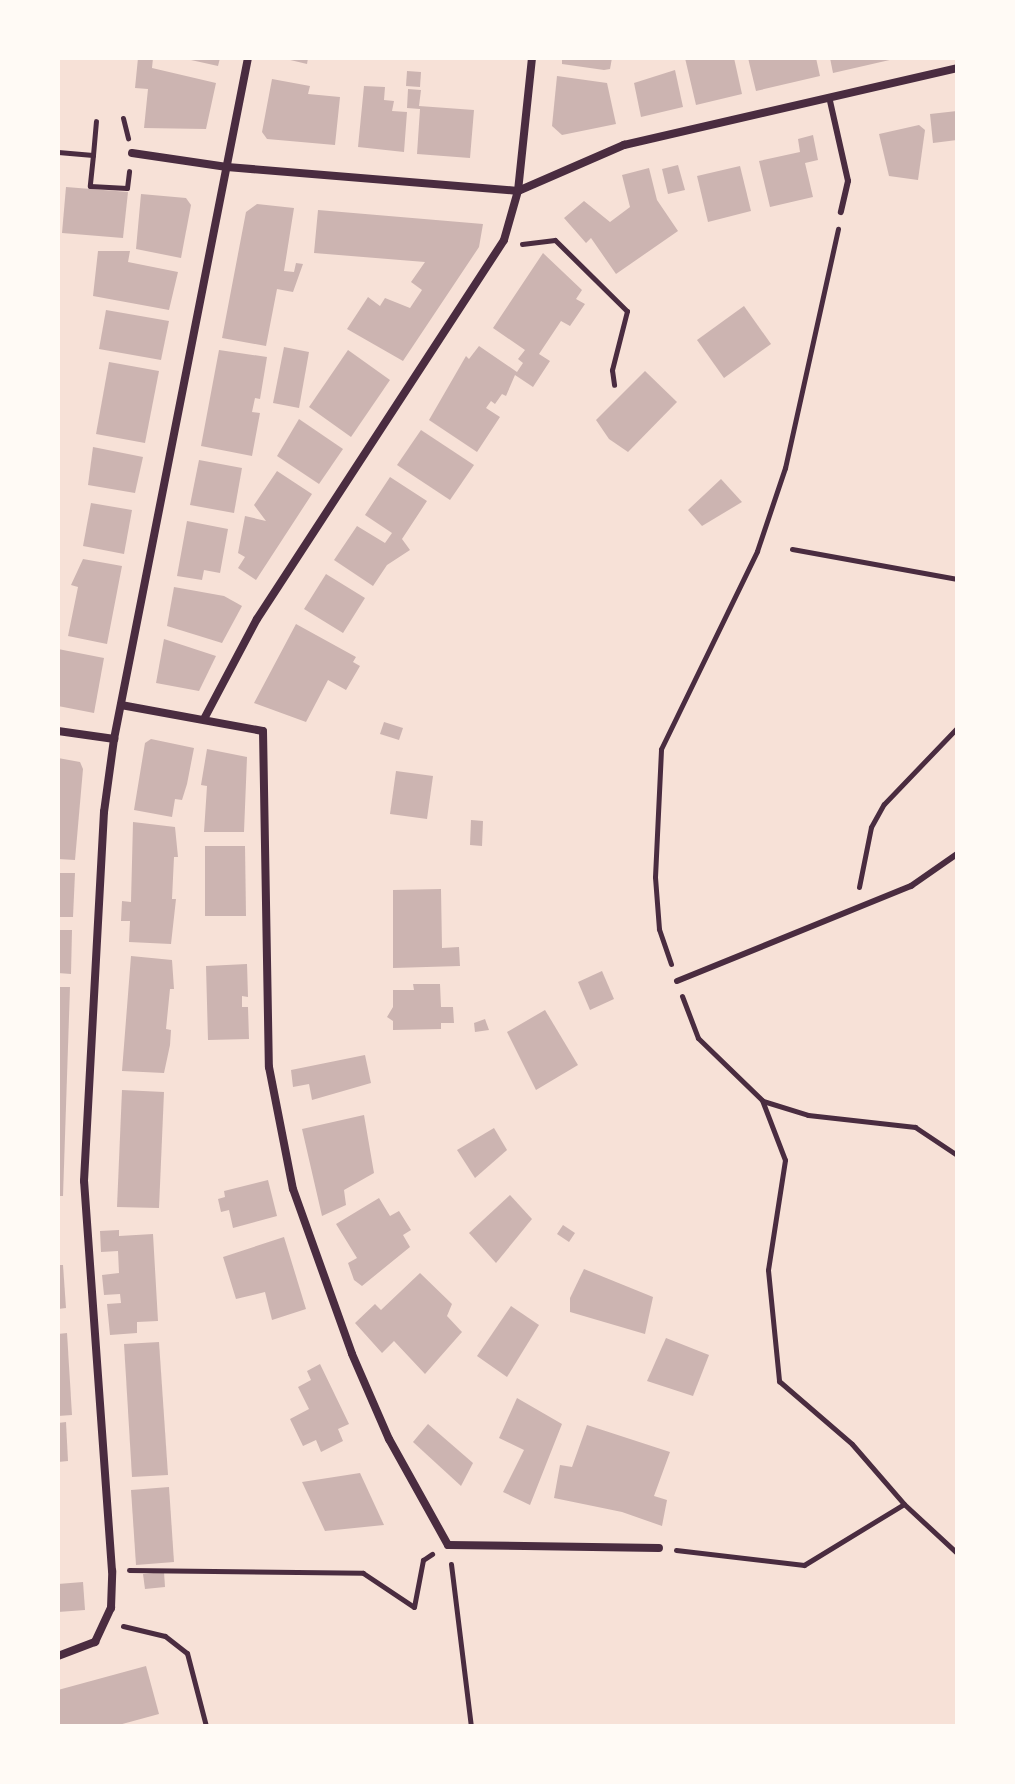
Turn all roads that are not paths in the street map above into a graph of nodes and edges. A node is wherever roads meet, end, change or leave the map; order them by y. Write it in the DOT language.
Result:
graph roads {
  1 [pos="248,58"];
  2 [pos="532,58"];
  3 [pos="957,68"];
  4 [pos="830,101"];
  5 [pos="132,153"];
  6 [pos="227,167"];
  7 [pos="518,191"];
  8 [pos="841,212"];
  9 [pos="121,705"];
  10 [pos="204,719"];
  11 [pos="58,731"];
  12 [pos="114,739"];
  13 [pos="957,854"];
  14 [pos="677,981"];
  15 [pos="659,1548"];
  16 [pos="58,1656"];
  1 -- 6 [label="street"];
  2 -- 7 [label="street"];
  3 -- 4 [label="street"];
  4 -- 7 [label="street"];
  4 -- 8 [label="lane"];
  5 -- 6 [label="street"];
  6 -- 7 [label="street"];
  6 -- 9 [label="street"];
  7 -- 10 [label="street"];
  9 -- 10 [label="street"];
  9 -- 12 [label="street"];
  10 -- 15 [label="street"];
  11 -- 12 [label="street"];
  12 -- 16 [label="street"];
  13 -- 14 [label="lane"];
}
